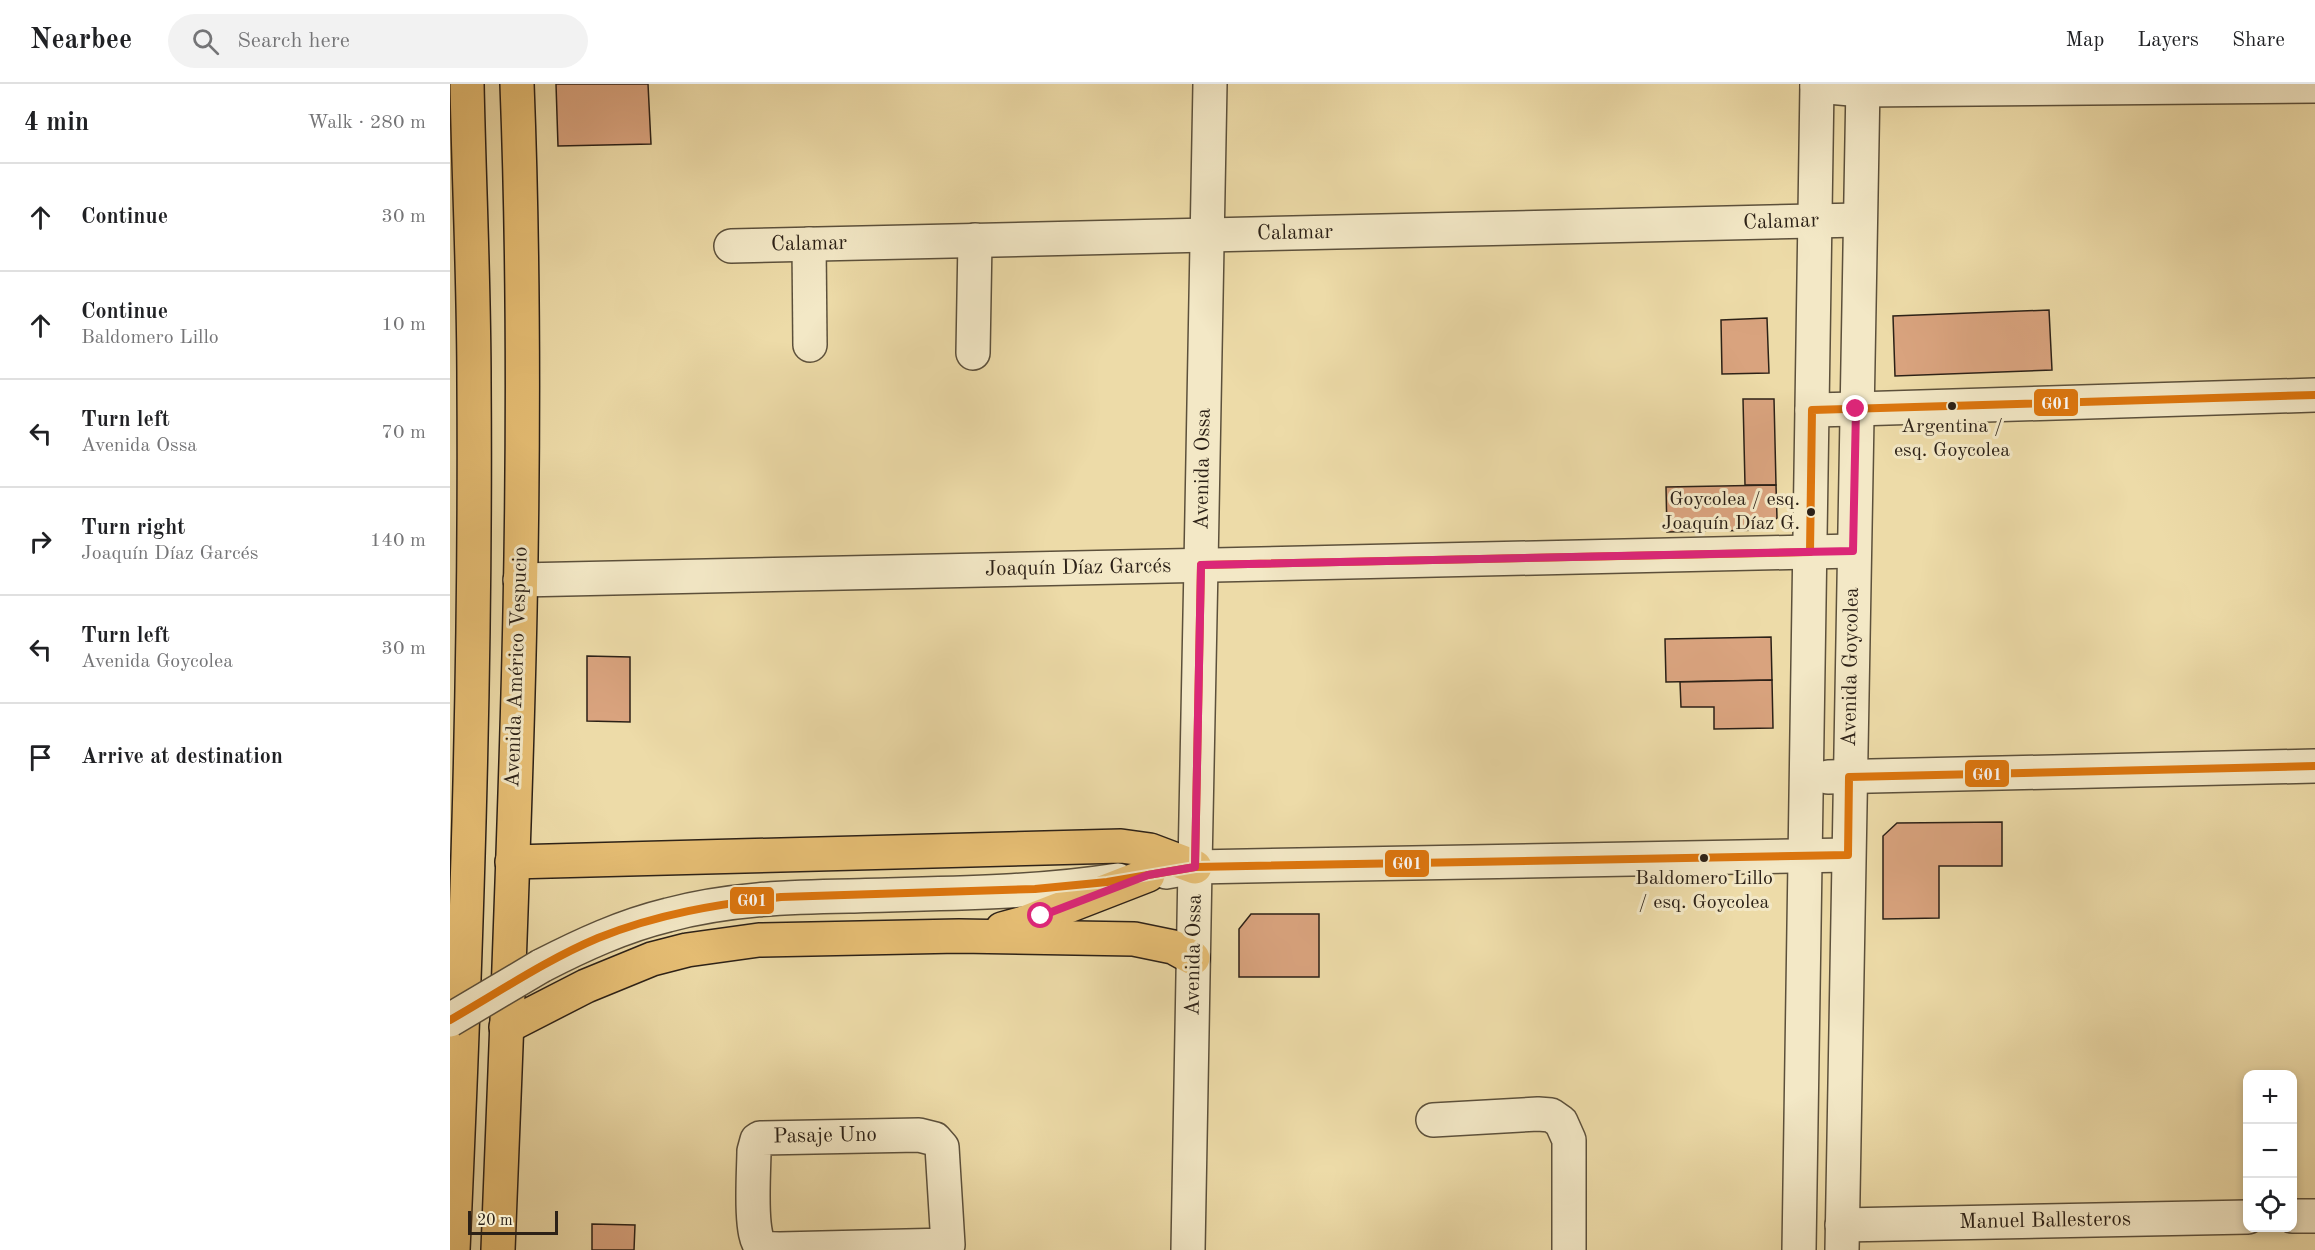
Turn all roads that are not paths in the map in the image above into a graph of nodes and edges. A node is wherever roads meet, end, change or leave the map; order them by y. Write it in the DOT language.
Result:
graph roads {
  1 [pos="467,84"];
  2 [pos="517,84"];
  3 [pos="1210,84"];
  4 [pos="1817,85"];
  5 [pos="2315,86"];
  6 [pos="1862,87"];
  7 [pos="1859,220"];
  8 [pos="1815,221"];
  9 [pos="1209,234"];
  10 [pos="975,240"];
  11 [pos="809,244"];
  12 [pos="731,246"];
  13 [pos="810,345"];
  14 [pos="974,353"];
  15 [pos="2315,395"];
  16 [pos="1856,409"];
  17 [pos="1812,410"];
  18 [pos="1853,551"];
  19 [pos="1810,552"];
  20 [pos="1201,565"];
  21 [pos="520,580"];
  22 [pos="2315,766"];
  23 [pos="1849,777"];
  24 [pos="1806,778"];
  25 [pos="1805,854"];
  26 [pos="1848,855"];
  27 [pos="512,862"];
  28 [pos="1195,867"];
  29 [pos="1148,875"];
  30 [pos="959,936"];
  31 [pos="1193,958"];
  32 [pos="450,1020"];
  33 [pos="506,1027"];
  34 [pos="1433,1119"];
  35 [pos="2297,1216"];
  36 [pos="2315,1216"];
  37 [pos="2243,1217"];
  38 [pos="1842,1238"];
  39 [pos="948,1248"];
  40 [pos="453,1250"];
  41 [pos="498,1250"];
  42 [pos="1188,1250"];
  43 [pos="1569,1250"];
  44 [pos="1799,1250"];
  1 -- 40 [label="main road"];
  2 -- 21 [label="main road, Avenida Américo Vespucio"];
  3 -- 9 [label="street, Avenida Ossa"];
  4 -- 6 [label="street"];
  4 -- 8 [label="street, Avenida Goycolea"];
  5 -- 6 [label="street"];
  6 -- 7 [label="street, Avenida Goycolea"];
  7 -- 8 [label="street, Calamar"];
  7 -- 16 [label="street, Avenida Goycolea"];
  8 -- 9 [label="street, Calamar"];
  8 -- 17 [label="street, Avenida Goycolea"];
  9 -- 10 [label="street, Calamar"];
  9 -- 20 [label="street, Avenida Ossa"];
  10 -- 11 [label="street, Calamar"];
  10 -- 14 [label="street"];
  11 -- 12 [label="street, Calamar"];
  11 -- 13 [label="street"];
  15 -- 16 [label="street"];
  16 -- 17 [label="street"];
  16 -- 18 [label="street, Avenida Goycolea"];
  17 -- 19 [label="street, Avenida Goycolea"];
  18 -- 19 [label="street, Joaquín Díaz Garcés"];
  18 -- 23 [label="street, Avenida Goycolea"];
  19 -- 20 [label="street, Joaquín Díaz Garcés"];
  19 -- 24 [label="street, Avenida Goycolea"];
  20 -- 21 [label="street, Joaquín Díaz Garcés"];
  20 -- 28 [label="street, Avenida Ossa"];
  21 -- 27 [label="main road, Avenida Américo Vespucio"];
  22 -- 23 [label="street"];
  23 -- 24 [label="street"];
  23 -- 26 [label="street, Avenida Goycolea"];
  24 -- 25 [label="street, Avenida Goycolea"];
  25 -- 26 [label="street"];
  25 -- 28 [label="street"];
  25 -- 44 [label="street, Avenida Goycolea"];
  26 -- 38 [label="street, Avenida Goycolea"];
  27 -- 28 [label="main road"];
  27 -- 33 [label="main road, Avenida Américo Vespucio"];
  28 -- 29 [label="street"];
  28 -- 31 [label="street, Avenida Ossa"];
  29 -- 30 [label="main road"];
  29 -- 32 [label="street, bridge"];
  30 -- 31 [label="main road"];
  30 -- 33 [label="main road"];
  31 -- 42 [label="street, Avenida Ossa"];
  33 -- 41 [label="main road, Avenida Américo Vespucio"];
  34 -- 43 [label="street"];
  35 -- 36 [label="street"];
  37 -- 38 [label="street, Manuel Ballesteros"];
  39 -- 39 [label="street, Pasaje Uno"];
}
